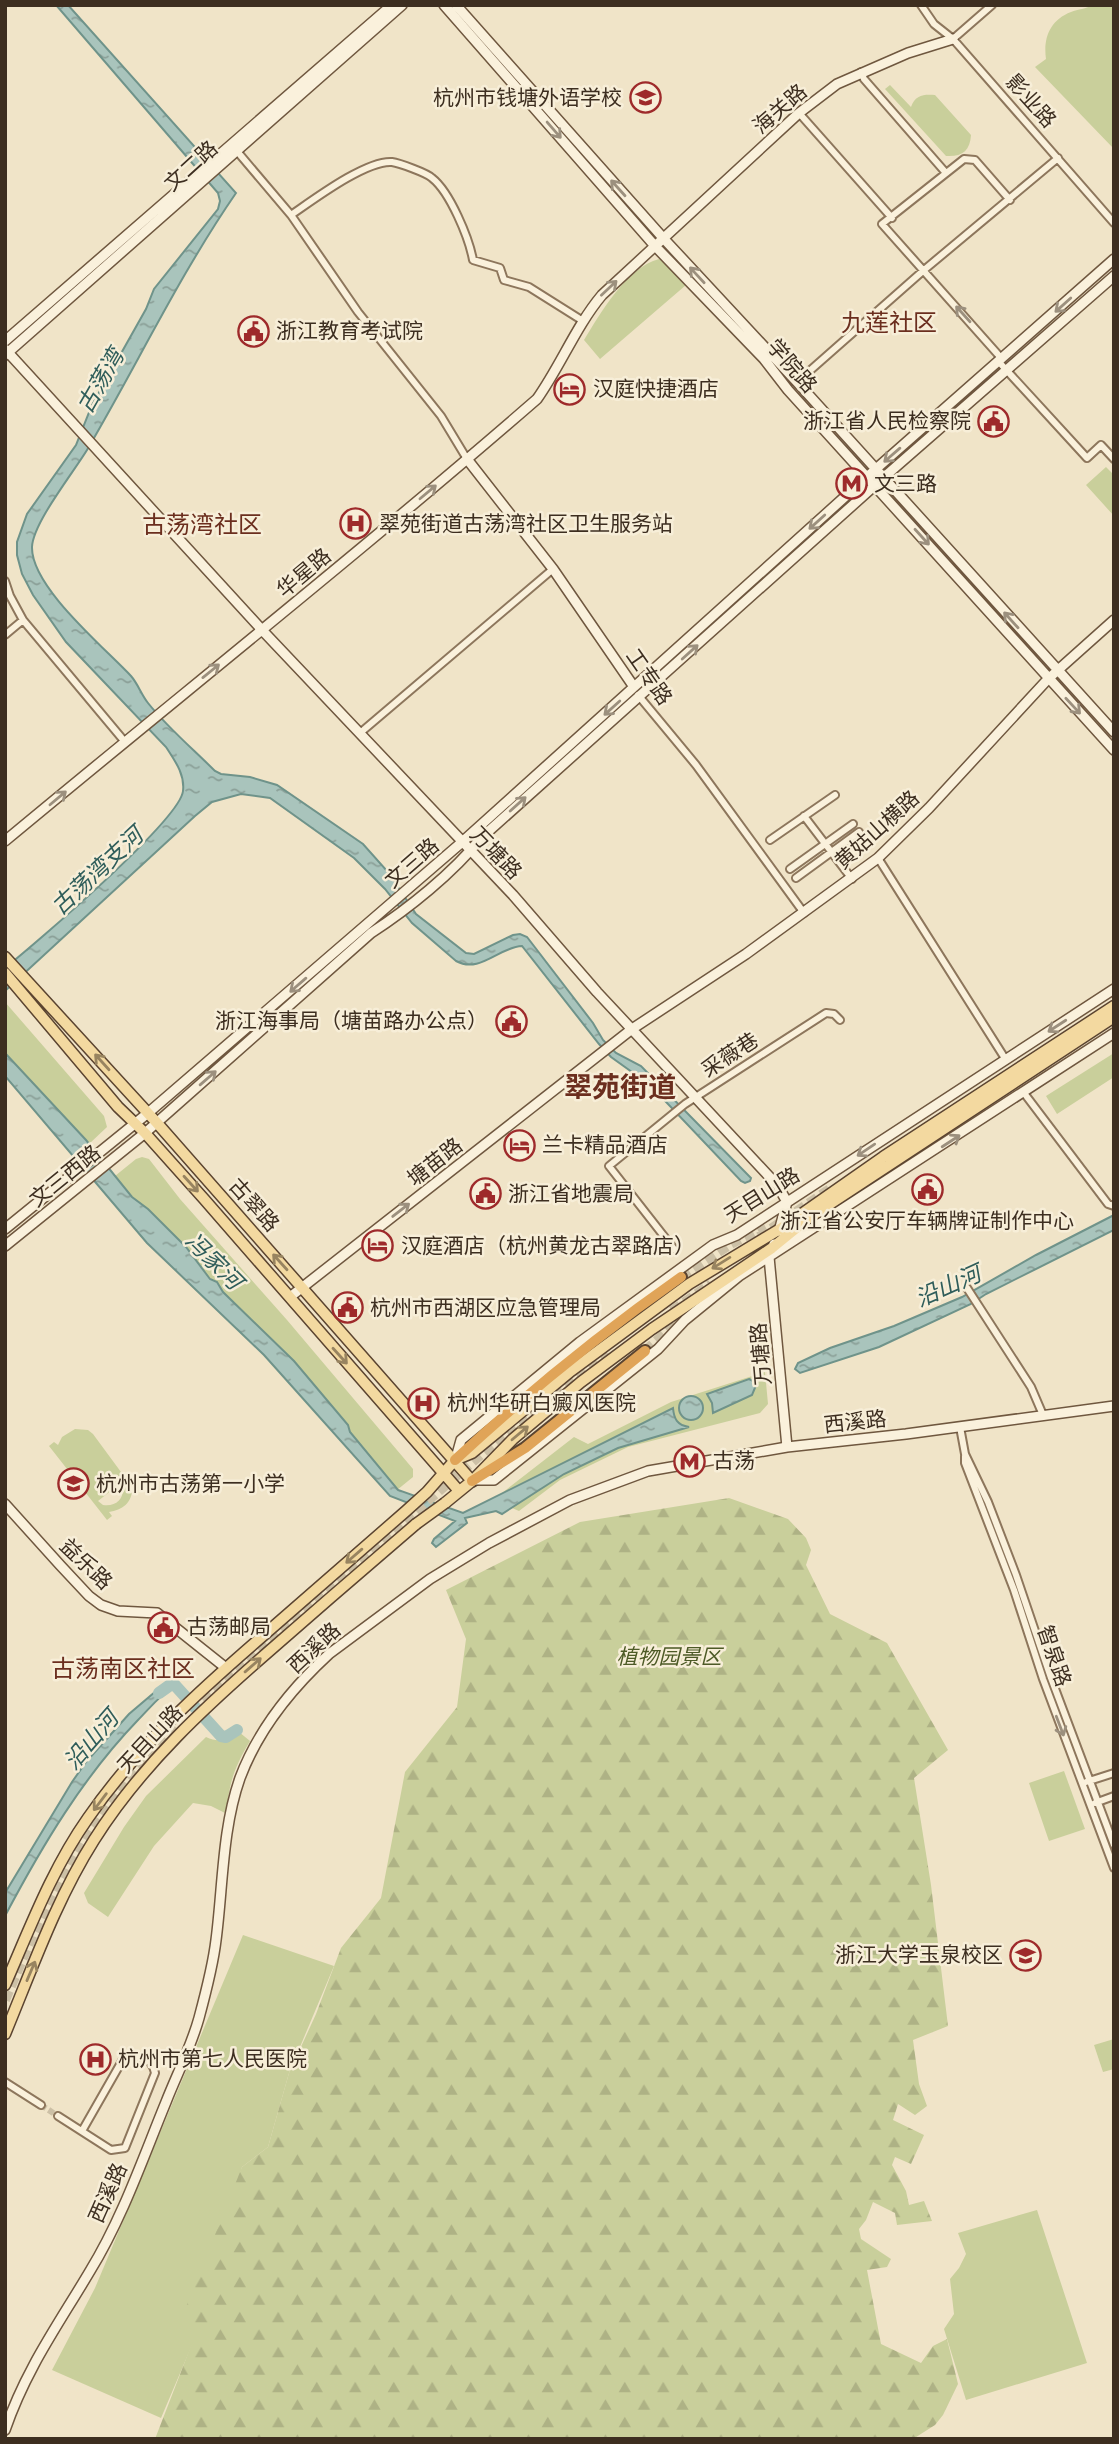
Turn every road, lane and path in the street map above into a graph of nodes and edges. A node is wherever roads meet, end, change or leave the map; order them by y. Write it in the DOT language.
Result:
graph roads {
  1 [pos="391,5"];
  2 [pos="402,5"];
  3 [pos="444,5"];
  4 [pos="456,5"];
  5 [pos="921,5"];
  6 [pos="992,5"];
  7 [pos="953,39"];
  8 [pos="862,72"];
  9 [pos="799,113"];
  10 [pos="236,150"];
  11 [pos="1058,158"];
  12 [pos="215,163"];
  13 [pos="946,173"];
  14 [pos="200,177"];
  15 [pos="1010,200"];
  16 [pos="291,215"];
  17 [pos="892,218"];
  18 [pos="1114,223"];
  19 [pos="664,239"];
  20 [pos="655,246"];
  21 [pos="1114,259"];
  22 [pos="924,270"];
  23 [pos="1114,276"];
  24 [pos="583,321"];
  25 [pos="5,341"];
  26 [pos="6,352"];
  27 [pos="1001,360"];
  28 [pos="1006,370"];
  29 [pos="797,382"];
  30 [pos="467,459"];
  31 [pos="1114,459"];
  32 [pos="872,473"];
  33 [pos="880,482"];
  34 [pos="553,569"];
  35 [pos="5,582"];
  36 [pos="23,620"];
  37 [pos="1114,620"];
  38 [pos="262,630"];
  39 [pos="5,635"];
  40 [pos="1057,670"];
  41 [pos="1048,679"];
  42 [pos="634,687"];
  43 [pos="639,698"];
  44 [pos="1114,732"];
  45 [pos="360,733"];
  46 [pos="125,742"];
  47 [pos="1114,750"];
  48 [pos="835,795"];
  49 [pos="804,816"];
  50 [pos="853,824"];
  51 [pos="859,832"];
  52 [pos="770,840"];
  53 [pos="5,841"];
  54 [pos="461,843"];
  55 [pos="825,844"];
  56 [pos="471,851"];
  57 [pos="832,852"];
  58 [pos="878,858"];
  59 [pos="790,869"];
  60 [pos="796,878"];
  61 [pos="852,878"];
  62 [pos="804,913"];
  63 [pos="6,958"];
  64 [pos="5,973"];
  65 [pos="21,983"];
  66 [pos="1114,989"];
  67 [pos="1114,1006"];
  68 [pos="1114,1017"];
  69 [pos="840,1020"];
  70 [pos="632,1029"];
  71 [pos="1114,1033"];
  72 [pos="1006,1060"];
  73 [pos="1024,1093"];
  74 [pos="696,1097"];
  75 [pos="148,1113"];
  76 [pos="135,1123"];
  77 [pos="157,1123"];
  78 [pos="145,1133"];
  79 [pos="787,1202"];
  80 [pos="1112,1203"];
  81 [pos="780,1228"];
  82 [pos="5,1229"];
  83 [pos="5,1246"];
  84 [pos="674,1249"];
  85 [pos="771,1252"];
  86 [pos="681,1277"];
  87 [pos="302,1287"];
  88 [pos="968,1289"];
  89 [pos="290,1297"];
  90 [pos="645,1350"];
  91 [pos="1114,1406"];
  92 [pos="1043,1415"];
  93 [pos="960,1427"];
  94 [pos="787,1447"];
  95 [pos="455,1460"];
  96 [pos="444,1473"];
  97 [pos="472,1480"];
  98 [pos="458,1491"];
  99 [pos="5,1504"];
  100 [pos="226,1668"];
  101 [pos="1114,1773"];
  102 [pos="1086,1782"];
  103 [pos="1114,1796"];
  104 [pos="1093,1803"];
  105 [pos="1114,1844"];
  106 [pos="1114,1868"];
  107 [pos="5,1985"];
  108 [pos="5,2034"];
  109 [pos="5,2082"];
  110 [pos="41,2105"];
  111 [pos="58,2116"];
  112 [pos="82,2131"];
  113 [pos="5,2430"];
  1 -- 12 [label="main road, 文二路"];
  2 -- 10 [label="main road, 文二路"];
  3 -- 20 [label="main road, 学院路, one-way"];
  19 -- 4 [label="main road, 学院路, one-way"];
  5 -- 7 [label="street, 影业路"];
  6 -- 7 [label="street"];
  7 -- 8 [label="main road, 海关路"];
  7 -- 11 [label="street, 影业路"];
  8 -- 9 [label="main road, 海关路"];
  8 -- 13 [label="street"];
  9 -- 17 [label="street"];
  9 -- 19 [label="main road, 海关路"];
  10 -- 12 [label="main road, 文二路"];
  10 -- 16 [label="street"];
  11 -- 15 [label="street"];
  11 -- 18 [label="street, 影业路"];
  12 -- 14 [label="main road, 文二路"];
  13 -- 15 [label="street"];
  13 -- 17 [label="street"];
  14 -- 25 [label="main road, 文二路"];
  14 -- 26 [label="main road, 文二路"];
  15 -- 22 [label="street"];
  16 -- 24 [label="street"];
  16 -- 30 [label="street"];
  17 -- 22 [label="street"];
  19 -- 20 [label="main road, 海关路"];
  29 -- 19 [label="main road, 学院路, one-way"];
  24 -- 20 [label="main road, 华星路, one-way"];
  20 -- 32 [label="main road, 学院路"];
  21 -- 27 [label="main road, 文三路, one-way"];
  27 -- 22 [label="street, one-way"];
  22 -- 29 [label="street"];
  23 -- 28 [label="main road, 文三路"];
  24 -- 30 [label="main road, 华星路"];
  26 -- 38 [label="main road, 万塘路"];
  27 -- 28 [label="street"];
  27 -- 32 [label="main road, 文三路, one-way"];
  28 -- 31 [label="street"];
  28 -- 33 [label="main road, 文三路"];
  29 -- 32 [label="main road, 学院路"];
  30 -- 34 [label="main road, 工专路"];
  38 -- 30 [label="main road, 华星路, one-way"];
  32 -- 33 [label="main road, 学院路"];
  32 -- 42 [label="main road, 文三路, one-way"];
  40 -- 33 [label="main road, 学院路, one-way"];
  33 -- 41 [label="main road, 学院路, one-way"];
  43 -- 33 [label="main road, 文三路, one-way"];
  34 -- 42 [label="main road, 工专路"];
  34 -- 45 [label="street"];
  35 -- 36 [label="street"];
  36 -- 39 [label="street"];
  36 -- 46 [label="street"];
  37 -- 40 [label="main road, 黄姑山横路"];
  38 -- 45 [label="main road, 万塘路"];
  46 -- 38 [label="main road, 华星路, one-way"];
  40 -- 41 [label="main road, 黄姑山横路"];
  40 -- 44 [label="main road, 学院路"];
  41 -- 47 [label="main road, 学院路, one-way"];
  41 -- 58 [label="main road, 黄姑山横路"];
  42 -- 43 [label="street, 工专路"];
  42 -- 54 [label="main road, 文三路, one-way"];
  56 -- 43 [label="main road, 文三路, one-way"];
  43 -- 62 [label="street, 工专路"];
  45 -- 54 [label="main road, 万塘路"];
  53 -- 46 [label="main road, 华星路, one-way"];
  48 -- 49 [label="street"];
  49 -- 52 [label="street"];
  49 -- 55 [label="street"];
  50 -- 55 [label="street"];
  51 -- 57 [label="street"];
  54 -- 56 [label="main road, 万塘路"];
  54 -- 75 [label="main road, 文三路, one-way"];
  55 -- 57 [label="street"];
  55 -- 59 [label="street"];
  56 -- 70 [label="main road, 万塘路"];
  77 -- 56 [label="main road, 文三路, one-way"];
  57 -- 60 [label="street"];
  57 -- 61 [label="street"];
  58 -- 61 [label="main road, 黄姑山横路"];
  58 -- 72 [label="street"];
  61 -- 62 [label="main road, 黄姑山横路"];
  62 -- 70 [label="main road, 黄姑山横路"];
  63 -- 65 [label="main road, 古翠路"];
  64 -- 65 [label="main road, 古翠路"];
  75 -- 65 [label="main road, 古翠路, one-way"];
  65 -- 76 [label="main road, 古翠路"];
  66 -- 72 [label="main road, 天目山路, one-way"];
  67 -- 81 [label="main road, 天目山路"];
  68 -- 85 [label="main road, 天目山路"];
  69 -- 74 [label="street, 采薇巷"];
  70 -- 74 [label="main road, 万塘路"];
  87 -- 70 [label="main road, 塘苗路, one-way"];
  71 -- 73 [label="main road, 天目山路"];
  72 -- 79 [label="main road, 天目山路, one-way"];
  73 -- 80 [label="street"];
  85 -- 73 [label="main road, 天目山路, one-way"];
  74 -- 79 [label="main road, 万塘路"];
  74 -- 84 [label="street, 采薇巷"];
  75 -- 76 [label="main road, 文三路"];
  75 -- 77 [label="main road, 古翠路"];
  76 -- 78 [label="main road, 古翠路"];
  76 -- 82 [label="main road, 文三西路"];
  77 -- 78 [label="main road, 文三路"];
  87 -- 77 [label="main road, 古翠路, one-way"];
  78 -- 83 [label="main road, 文三西路"];
  78 -- 89 [label="main road, 古翠路, one-way"];
  79 -- 81 [label="main road, 万塘路"];
  79 -- 95 [label="main road, 天目山路"];
  81 -- 85 [label="main road, 万塘路"];
  81 -- 95 [label="main road, 天目山路, one-way"];
  85 -- 94 [label="main road, 万塘路"];
  97 -- 85 [label="main road, 天目山路, one-way"];
  85 -- 97 [label="main road, 天目山路"];
  86 -- 95 [label="highway"];
  87 -- 89 [label="main road, 塘苗路"];
  87 -- 95 [label="main road, 古翠路"];
  88 -- 92 [label="street"];
  89 -- 96 [label="main road, 古翠路, one-way"];
  90 -- 97 [label="highway"];
  91 -- 92 [label="main road, 西溪路"];
  92 -- 93 [label="main road, 西溪路"];
  93 -- 94 [label="main road, 西溪路"];
  93 -- 102 [label="street, 智泉路"];
  94 -- 113 [label="main road, 西溪路"];
  95 -- 96 [label="main road, 天目山路"];
  95 -- 97 [label="main road, 古翠路"];
  96 -- 98 [label="main road, 古翠路"];
  96 -- 100 [label="main road, 天目山路, one-way"];
  97 -- 98 [label="main road, 天目山路"];
  108 -- 98 [label="main road, 天目山路, one-way, bridge"];
  99 -- 100 [label="main road, 益乐路"];
  100 -- 107 [label="main road, 天目山路, one-way"];
  101 -- 102 [label="street"];
  102 -- 104 [label="street, 智泉路"];
  103 -- 104 [label="street"];
  104 -- 105 [label="street, 智泉路"];
  104 -- 106 [label="street, 智泉路"];
  109 -- 110 [label="street"];
  111 -- 112 [label="street"];
  112 -- 112 [label="street"];
}
